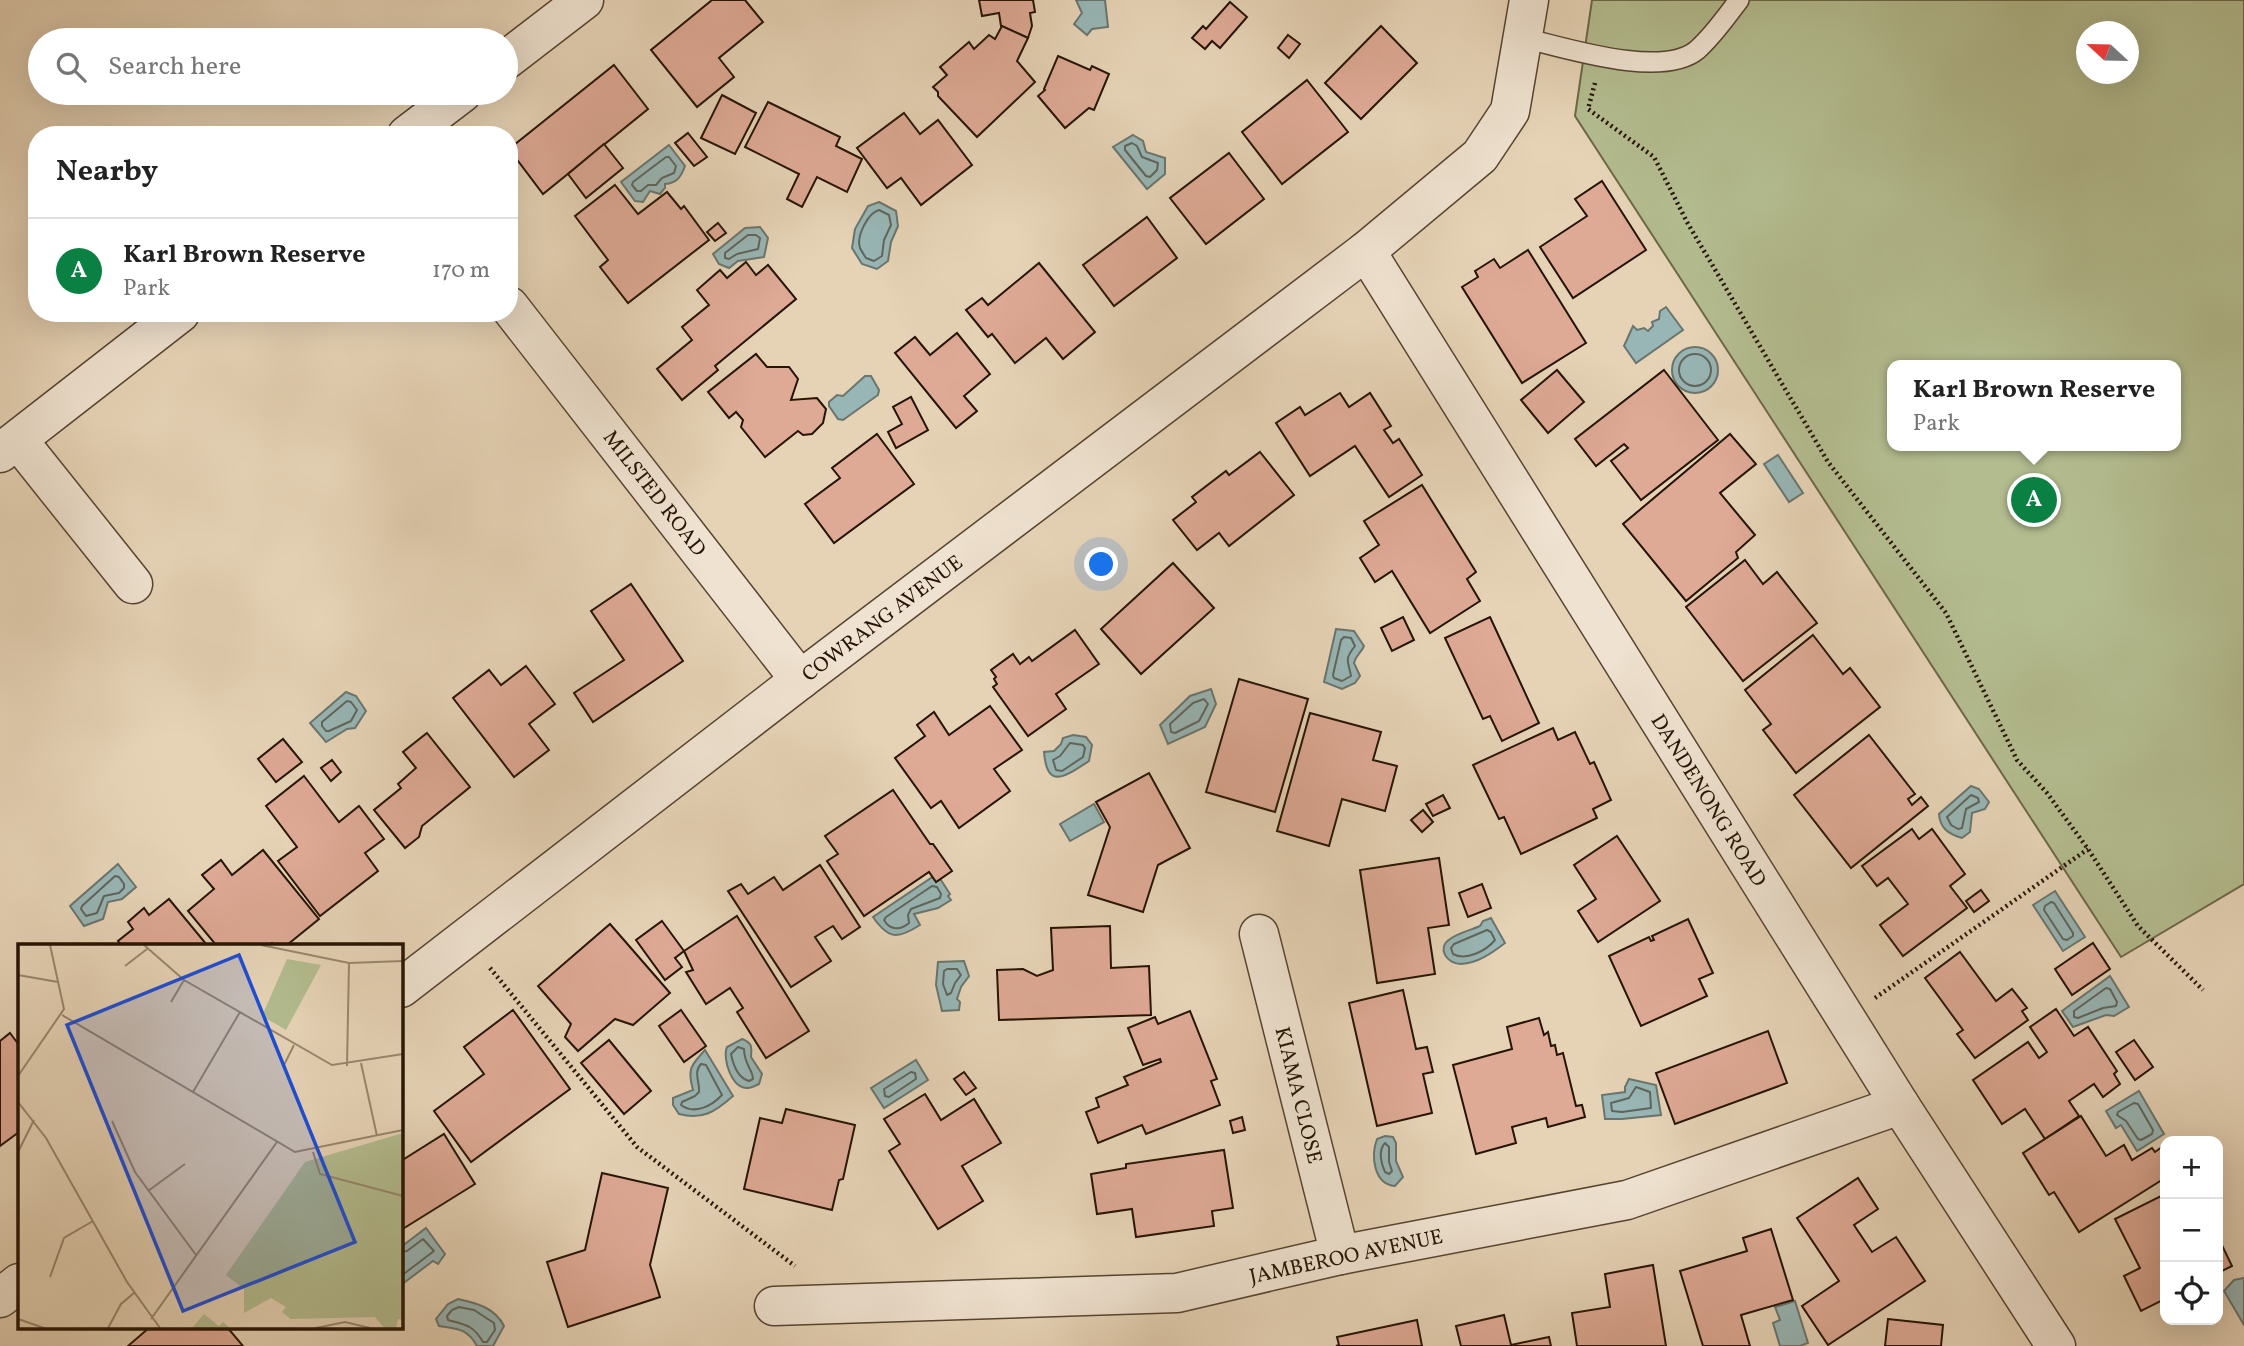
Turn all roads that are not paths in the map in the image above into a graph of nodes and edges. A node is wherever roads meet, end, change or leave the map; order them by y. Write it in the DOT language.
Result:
graph roads {
  1 [pos="584,0"];
  2 [pos="1529,0"];
  3 [pos="1739,0"];
  4 [pos="1524,38"];
  5 [pos="518,51"];
  6 [pos="446,105"];
  7 [pos="419,126"];
  8 [pos="1366,251"];
  9 [pos="518,318"];
  10 [pos="169,322"];
  11 [pos="9,447"];
  12 [pos="133,584"];
  13 [pos="800,680"];
  14 [pos="1259,934"];
  15 [pos="402,987"];
  16 [pos="1900,1105"];
  17 [pos="1340,1255"];
  18 [pos="18,1284"];
  19 [pos="0,1298"];
  20 [pos="774,1306"];
  21 [pos="2056,1346"];
  1 -- 5 [label="street"];
  2 -- 4 [label="street, COWRANG AVENUE"];
  3 -- 4 [label="lane"];
  4 -- 8 [label="street, COWRANG AVENUE"];
  6 -- 7 [label="street"];
  8 -- 13 [label="street, COWRANG AVENUE"];
  8 -- 16 [label="street, DANDENONG ROAD"];
  9 -- 13 [label="street, MILSTED ROAD"];
  10 -- 11 [label="street"];
  11 -- 12 [label="street"];
  13 -- 15 [label="street, COWRANG AVENUE"];
  14 -- 17 [label="street, KIAMA CLOSE"];
  16 -- 17 [label="street, JAMBEROO AVENUE"];
  16 -- 21 [label="street, DANDENONG ROAD"];
  17 -- 20 [label="street, JAMBEROO AVENUE"];
  18 -- 19 [label="street"];
}
